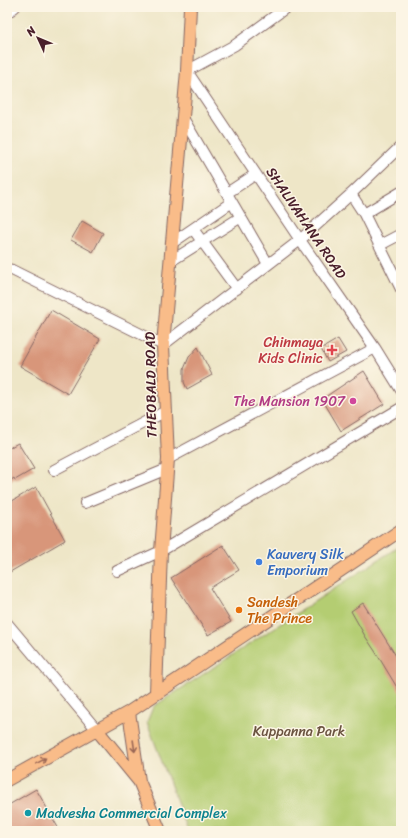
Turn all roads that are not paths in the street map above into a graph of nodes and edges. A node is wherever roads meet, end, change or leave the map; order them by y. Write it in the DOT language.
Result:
graph roads {
  1 [pos="15,7"];
  2 [pos="190,7"];
  3 [pos="287,7"];
  4 [pos="7,13"];
  5 [pos="187,71"];
  6 [pos="183,118"];
  7 [pos="401,146"];
  8 [pos="256,174"];
  9 [pos="401,192"];
  10 [pos="227,193"];
  11 [pos="351,194"];
  12 [pos="232,202"];
  13 [pos="364,214"];
  14 [pos="241,217"];
  15 [pos="193,229"];
  16 [pos="401,234"];
  17 [pos="300,240"];
  18 [pos="202,241"];
  19 [pos="172,243"];
  20 [pos="380,245"];
  21 [pos="170,261"];
  22 [pos="268,264"];
  23 [pos="9,268"];
  24 [pos="237,289"];
  25 [pos="401,289"];
  26 [pos="163,345"];
  27 [pos="375,348"];
  28 [pos="401,390"];
  29 [pos="401,408"];
  30 [pos="166,411"];
  31 [pos="168,464"];
  32 [pos="54,470"];
  33 [pos="85,503"];
  34 [pos="401,530"];
  35 [pos="161,551"];
  36 [pos="117,571"];
  37 [pos="7,623"];
  38 [pos="156,693"];
  39 [pos="129,712"];
  40 [pos="97,730"];
  41 [pos="7,780"];
  42 [pos="139,781"];
  43 [pos="160,831"];
  1 -- 4 [label="street"];
  2 -- 5 [label="main road, THEOBALD ROAD"];
  3 -- 5 [label="street"];
  5 -- 6 [label="main road, THEOBALD ROAD"];
  5 -- 8 [label="street, SHALIVAHANA ROAD"];
  6 -- 10 [label="street"];
  6 -- 19 [label="main road, THEOBALD ROAD"];
  7 -- 11 [label="street"];
  8 -- 10 [label="street"];
  8 -- 17 [label="street, SHALIVAHANA ROAD"];
  9 -- 13 [label="street"];
  10 -- 12 [label="street"];
  11 -- 13 [label="street"];
  11 -- 17 [label="street"];
  12 -- 14 [label="street"];
  12 -- 15 [label="street"];
  13 -- 20 [label="street"];
  14 -- 18 [label="street"];
  14 -- 22 [label="street"];
  15 -- 18 [label="street"];
  15 -- 19 [label="street"];
  16 -- 20 [label="street"];
  17 -- 22 [label="street"];
  17 -- 27 [label="street, SHALIVAHANA ROAD"];
  18 -- 21 [label="street"];
  18 -- 24 [label="street"];
  19 -- 21 [label="main road, THEOBALD ROAD"];
  20 -- 25 [label="street"];
  21 -- 26 [label="main road, THEOBALD ROAD"];
  22 -- 24 [label="street"];
  23 -- 26 [label="street"];
  24 -- 26 [label="street"];
  26 -- 30 [label="main road, THEOBALD ROAD"];
  27 -- 28 [label="street, SHALIVAHANA ROAD"];
  27 -- 31 [label="street"];
  29 -- 35 [label="street"];
  30 -- 31 [label="main road, THEOBALD ROAD"];
  30 -- 32 [label="street"];
  31 -- 33 [label="street"];
  31 -- 35 [label="main road, THEOBALD ROAD"];
  34 -- 38 [label="main road"];
  35 -- 36 [label="street"];
  35 -- 38 [label="main road, THEOBALD ROAD"];
  37 -- 40 [label="street"];
  38 -- 39 [label="main road"];
  39 -- 40 [label="main road"];
  39 -- 42 [label="main road, one-way"];
  41 -- 40 [label="main road, one-way"];
  40 -- 42 [label="main road"];
  42 -- 43 [label="main road"];
}
